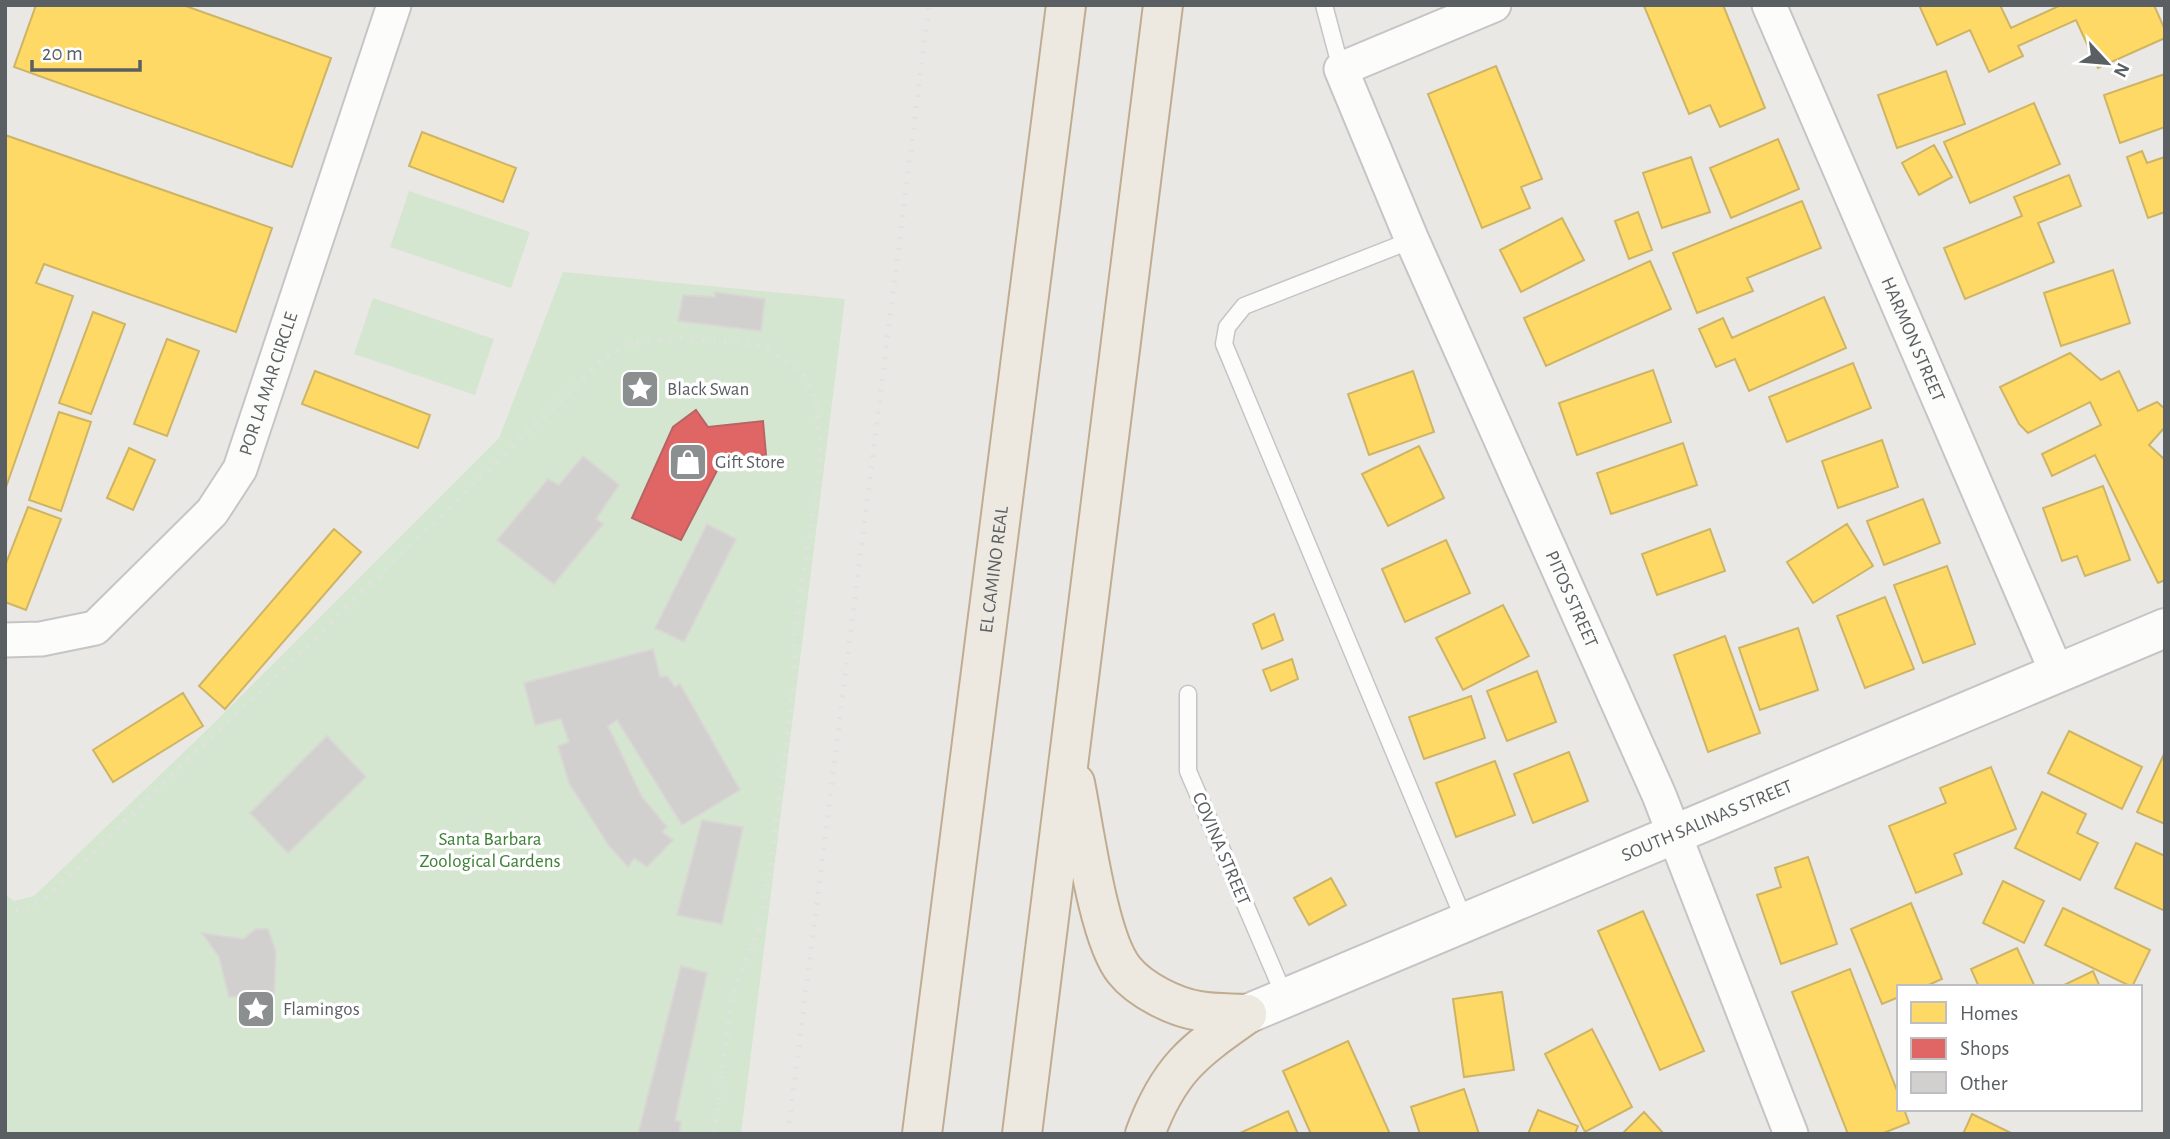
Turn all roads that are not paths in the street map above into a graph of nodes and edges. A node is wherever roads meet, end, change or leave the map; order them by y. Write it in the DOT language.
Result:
graph roads {
  1 [pos="394,5"];
  2 [pos="1066,5"];
  3 [pos="1163,5"];
  4 [pos="1324,5"];
  5 [pos="1494,5"];
  6 [pos="1769,5"];
  7 [pos="1341,69"];
  8 [pos="1412,240"];
  9 [pos="2165,628"];
  10 [pos="5,640"];
  11 [pos="2057,673"];
  12 [pos="1188,694"];
  13 [pos="1069,751"];
  14 [pos="1675,833"];
  15 [pos="1465,922"];
  16 [pos="1285,997"];
  17 [pos="1248,1014"];
  18 [pos="922,1134"];
  19 [pos="1022,1134"];
  20 [pos="1145,1134"];
  21 [pos="1791,1134"];
  1 -- 10 [label="street, POR LA MAR CIRCLE"];
  2 -- 18 [label="highway, EL CAMINO REAL"];
  3 -- 13 [label="highway"];
  4 -- 7 [label="lane"];
  5 -- 7 [label="street"];
  6 -- 11 [label="street, HARMON STREET"];
  7 -- 8 [label="street, PITOS STREET"];
  8 -- 14 [label="street, PITOS STREET"];
  8 -- 15 [label="lane"];
  9 -- 11 [label="main road, SOUTH SALINAS STREET"];
  11 -- 14 [label="main road, SOUTH SALINAS STREET"];
  12 -- 16 [label="lane, COVINA STREET"];
  13 -- 17 [label="highway"];
  13 -- 19 [label="highway"];
  14 -- 15 [label="main road, SOUTH SALINAS STREET"];
  14 -- 21 [label="street, PITOS STREET"];
  15 -- 16 [label="main road, SOUTH SALINAS STREET"];
  16 -- 17 [label="main road, SOUTH SALINAS STREET"];
  17 -- 20 [label="highway"];
}
